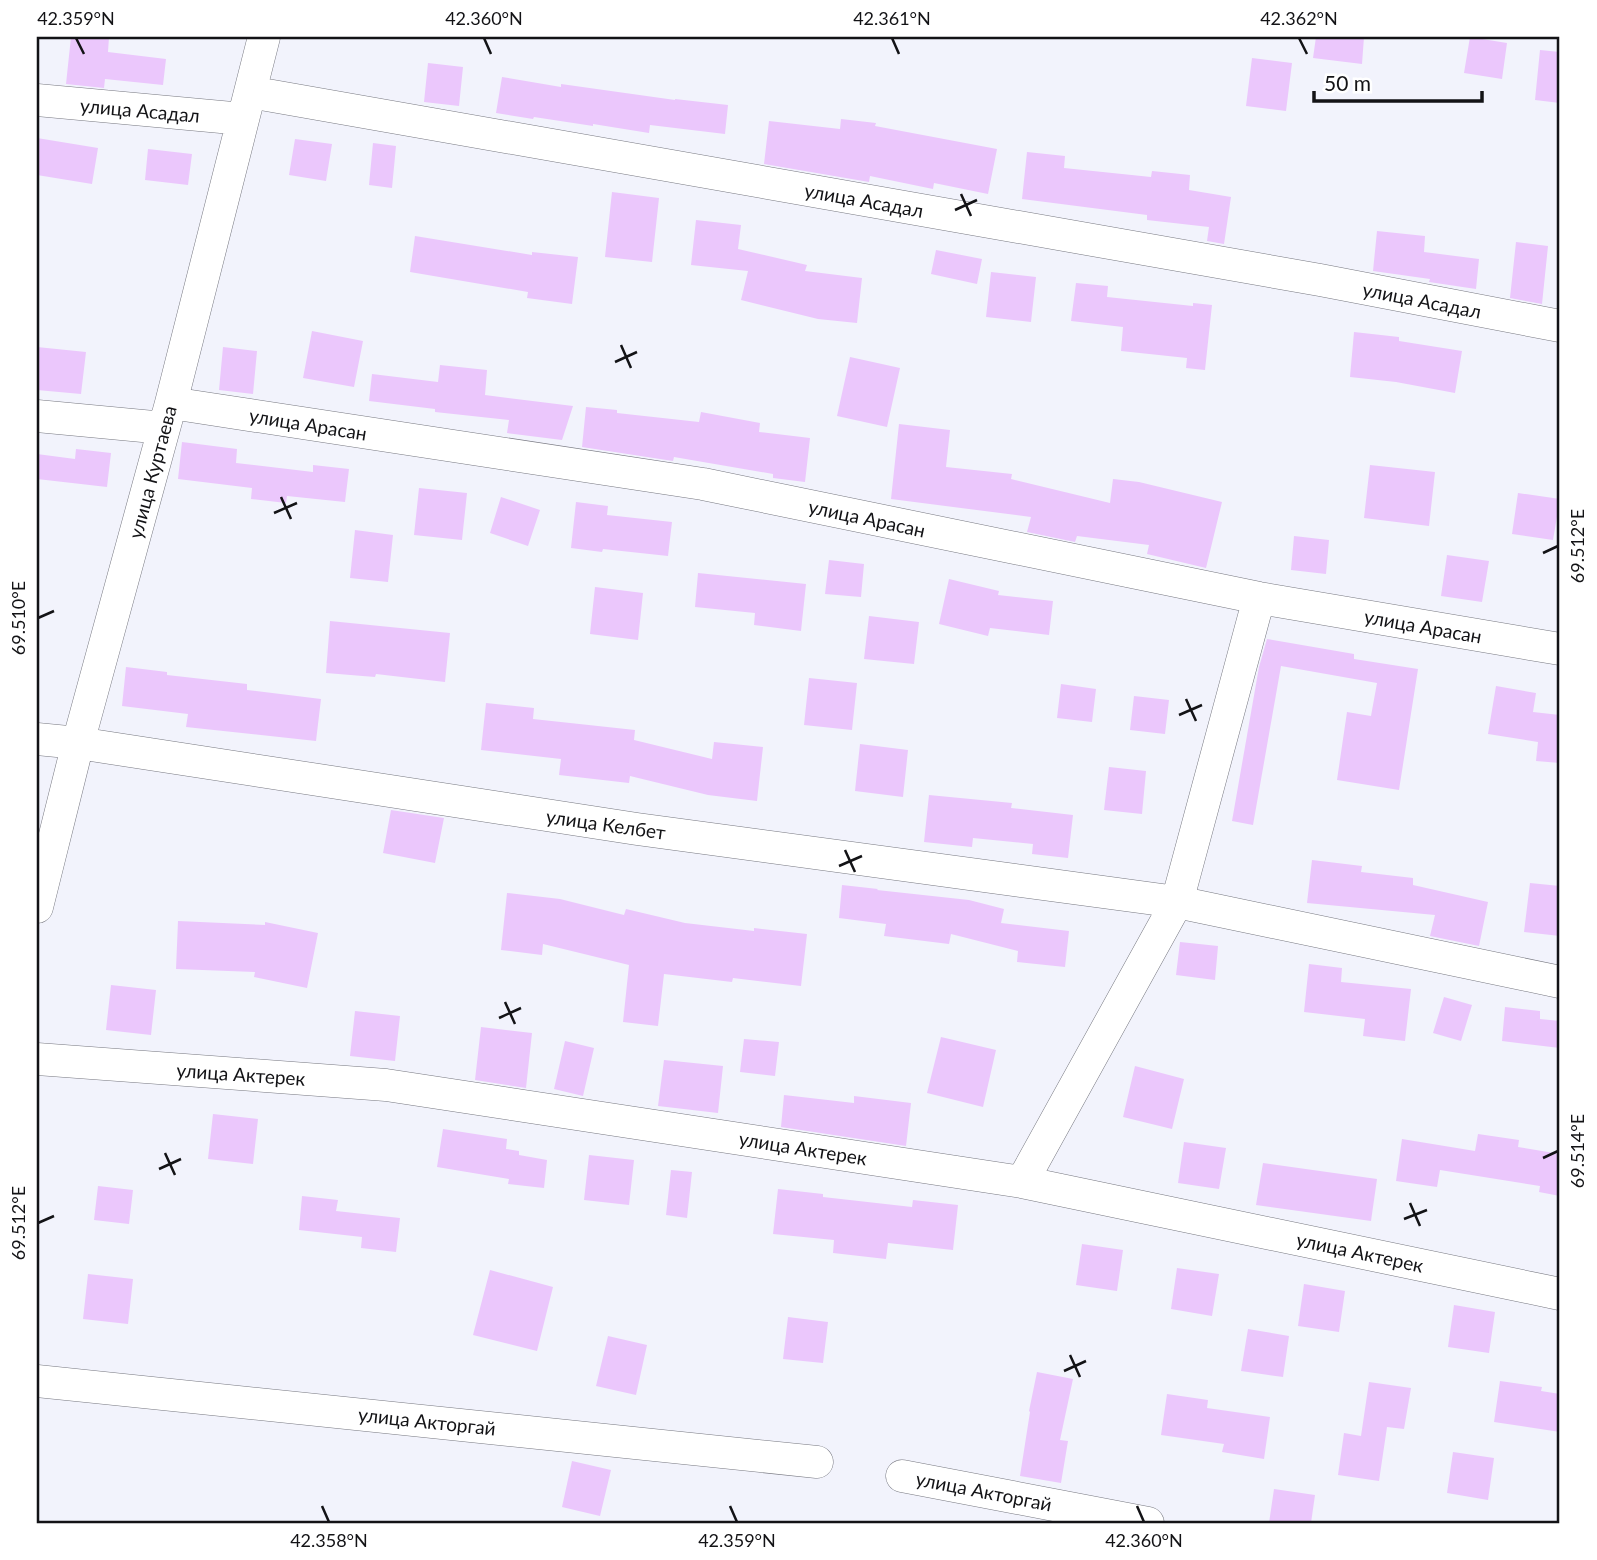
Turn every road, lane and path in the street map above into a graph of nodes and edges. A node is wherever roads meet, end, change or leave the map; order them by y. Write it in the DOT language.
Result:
graph roads {
  1 [pos="264,37"];
  2 [pos="37,100"];
  3 [pos="246,106"];
  4 [pos="1560,326"];
  5 [pos="167,415"];
  6 [pos="37,416"];
  7 [pos="1259,597"];
  8 [pos="1560,649"];
  9 [pos="37,739"];
  10 [pos="78,743"];
  11 [pos="1177,902"];
  12 [pos="37,907"];
  13 [pos="1560,982"];
  14 [pos="37,1059"];
  15 [pos="1022,1182"];
  16 [pos="1560,1294"];
  17 [pos="37,1381"];
  18 [pos="817,1462"];
  19 [pos="902,1475"];
  20 [pos="1148,1523"];
  1 -- 3 [label="street, улица Куртаева"];
  2 -- 3 [label="street, улица Асадал"];
  3 -- 4 [label="street, улица Асадал"];
  3 -- 5 [label="street, улица Куртаева"];
  5 -- 6 [label="street, улица Арасан"];
  5 -- 7 [label="street, улица Арасан"];
  5 -- 10 [label="street, улица Куртаева"];
  7 -- 8 [label="street, улица Арасан"];
  7 -- 11 [label="street"];
  9 -- 10 [label="street, улица Келбет"];
  10 -- 11 [label="street, улица Келбет"];
  10 -- 12 [label="street, улица Куртаева"];
  11 -- 13 [label="street, улица Келбет"];
  11 -- 15 [label="street"];
  14 -- 15 [label="street, улица Актерек"];
  15 -- 16 [label="street, улица Актерек"];
  17 -- 18 [label="street, улица Акторгай"];
  19 -- 20 [label="street, улица Акторгай"];
}
